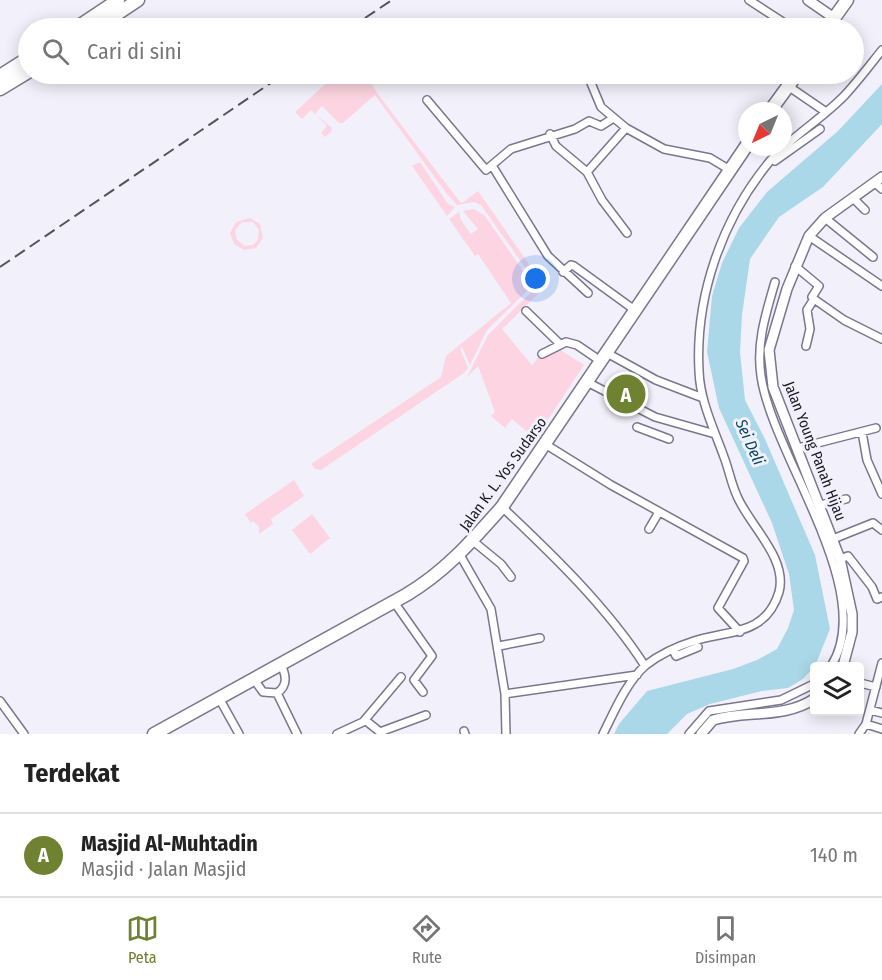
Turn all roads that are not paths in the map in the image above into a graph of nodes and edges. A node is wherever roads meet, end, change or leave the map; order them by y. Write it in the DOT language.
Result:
graph roads {
  1 [pos="118,0"];
  2 [pos="138,0"];
  3 [pos="749,0"];
  4 [pos="808,0"];
  5 [pos="847,0"];
  6 [pos="91,18"];
  7 [pos="111,18"];
  8 [pos="777,18"];
  9 [pos="826,18"];
  10 [pos="834,18"];
  11 [pos="882,50"];
  12 [pos="18,64"];
  13 [pos="864,72"];
  14 [pos="0,76"];
  15 [pos="18,78"];
  16 [pos="591,84"];
  17 [pos="854,84"];
  18 [pos="788,86"];
  19 [pos="0,89"];
  20 [pos="427,100"];
  21 [pos="776,102"];
  22 [pos="826,112"];
  23 [pos="612,119"];
  24 [pos="626,128"];
  25 [pos="820,129"];
  26 [pos="550,134"];
  27 [pos="740,156"];
  28 [pos="492,167"];
  29 [pos="765,168"];
  30 [pos="730,170"];
  31 [pos="587,172"];
  32 [pos="880,183"];
  33 [pos="853,198"];
  34 [pos="865,210"];
  35 [pos="825,218"];
  36 [pos="627,233"];
  37 [pos="809,236"];
  38 [pos="873,257"];
  39 [pos="795,266"];
  40 [pos="563,272"];
  41 [pos="775,282"];
  42 [pos="882,286"];
  43 [pos="588,292"];
  44 [pos="814,299"];
  45 [pos="526,311"];
  46 [pos="636,312"];
  47 [pos="882,339"];
  48 [pos="560,344"];
  49 [pos="806,346"];
  50 [pos="542,354"];
  51 [pos="604,358"];
  52 [pos="587,382"];
  53 [pos="703,398"];
  54 [pos="655,417"];
  55 [pos="637,427"];
  56 [pos="876,428"];
  57 [pos="862,432"];
  58 [pos="651,433"];
  59 [pos="715,434"];
  60 [pos="669,439"];
  61 [pos="545,444"];
  62 [pos="798,448"];
  63 [pos="882,494"];
  64 [pos="846,499"];
  65 [pos="820,505"];
  66 [pos="502,507"];
  67 [pos="659,512"];
  68 [pos="649,530"];
  69 [pos="882,530"];
  70 [pos="833,539"];
  71 [pos="473,542"];
  72 [pos="460,555"];
  73 [pos="840,559"];
  74 [pos="511,578"];
  75 [pos="882,597"];
  76 [pos="394,602"];
  77 [pos="740,632"];
  78 [pos="540,638"];
  79 [pos="499,646"];
  80 [pos="699,647"];
  81 [pos="673,650"];
  82 [pos="833,662"];
  83 [pos="844,662"];
  84 [pos="280,663"];
  85 [pos="882,663"];
  86 [pos="645,666"];
  87 [pos="637,675"];
  88 [pos="401,677"];
  89 [pos="253,678"];
  90 [pos="864,683"];
  91 [pos="879,684"];
  92 [pos="810,686"];
  93 [pos="423,692"];
  94 [pos="277,693"];
  95 [pos="505,693"];
  96 [pos="219,698"];
  97 [pos="0,701"];
  98 [pos="810,701"];
  99 [pos="870,710"];
  100 [pos="882,713"];
  101 [pos="426,715"];
  102 [pos="365,720"];
  103 [pos="866,724"];
  104 [pos="882,729"];
  105 [pos="24,734"];
  106 [pos="154,734"];
  107 [pos="239,734"];
  108 [pos="297,734"];
  109 [pos="337,734"];
  110 [pos="506,734"];
  111 [pos="603,734"];
  112 [pos="689,734"];
  113 [pos="701,734"];
  114 [pos="859,734"];
  1 -- 6 [label="highway"];
  2 -- 7 [label="highway"];
  3 -- 8 [label="street"];
  4 -- 9 [label="street"];
  5 -- 10 [label="highway"];
  11 -- 13 [label="street"];
  12 -- 14 [label="highway"];
  15 -- 19 [label="highway"];
  16 -- 23 [label="street"];
  17 -- 22 [label="street"];
  18 -- 21 [label="highway"];
  18 -- 22 [label="street"];
  20 -- 28 [label="street"];
  22 -- 29 [label="street"];
  23 -- 24 [label="street"];
  23 -- 26 [label="street"];
  24 -- 30 [label="street"];
  24 -- 31 [label="street"];
  25 -- 29 [label="street"];
  26 -- 28 [label="street"];
  26 -- 31 [label="street"];
  27 -- 30 [label="highway, Jalan K. L. Yos Sudarso"];
  28 -- 40 [label="street"];
  29 -- 53 [label="street"];
  30 -- 46 [label="highway, Jalan K. L. Yos Sudarso"];
  31 -- 36 [label="street"];
  32 -- 33 [label="street, Jalan Young Panah Hijau"];
  33 -- 34 [label="street"];
  33 -- 35 [label="street, Jalan Young Panah Hijau"];
  35 -- 37 [label="street, Jalan Young Panah Hijau"];
  35 -- 38 [label="street"];
  37 -- 39 [label="street, Jalan Young Panah Hijau"];
  37 -- 42 [label="street"];
  39 -- 44 [label="street"];
  39 -- 62 [label="street, Jalan Young Panah Hijau"];
  40 -- 43 [label="street"];
  40 -- 46 [label="street"];
  41 -- 82 [label="street"];
  44 -- 47 [label="street"];
  44 -- 49 [label="street"];
  45 -- 48 [label="street"];
  46 -- 51 [label="highway, Jalan K. L. Yos Sudarso"];
  48 -- 50 [label="street"];
  48 -- 51 [label="street"];
  51 -- 52 [label="highway, Jalan K. L. Yos Sudarso"];
  51 -- 53 [label="street"];
  52 -- 54 [label="street"];
  52 -- 61 [label="highway, Jalan K. L. Yos Sudarso"];
  53 -- 59 [label="street"];
  54 -- 58 [label="street"];
  54 -- 59 [label="street"];
  55 -- 58 [label="street"];
  56 -- 57 [label="street"];
  57 -- 62 [label="street"];
  57 -- 63 [label="street"];
  58 -- 60 [label="street"];
  59 -- 77 [label="street"];
  61 -- 66 [label="highway, Jalan K. L. Yos Sudarso"];
  61 -- 67 [label="street"];
  62 -- 65 [label="street, Jalan Young Panah Hijau"];
  64 -- 65 [label="street"];
  65 -- 70 [label="street, Jalan Young Panah Hijau"];
  66 -- 71 [label="highway, Jalan K. L. Yos Sudarso"];
  66 -- 86 [label="street"];
  67 -- 68 [label="street"];
  67 -- 77 [label="street"];
  69 -- 70 [label="street"];
  70 -- 73 [label="street, Jalan Young Panah Hijau"];
  71 -- 72 [label="highway, Jalan K. L. Yos Sudarso"];
  71 -- 74 [label="street"];
  72 -- 76 [label="highway, Jalan K. L. Yos Sudarso"];
  72 -- 79 [label="street"];
  73 -- 75 [label="street"];
  73 -- 83 [label="street, Jalan Young Panah Hijau"];
  76 -- 84 [label="highway, Jalan K. L. Yos Sudarso"];
  76 -- 93 [label="street"];
  77 -- 81 [label="street"];
  78 -- 79 [label="street"];
  79 -- 95 [label="street"];
  80 -- 81 [label="street"];
  81 -- 86 [label="street"];
  84 -- 89 [label="highway, Jalan K. L. Yos Sudarso"];
  84 -- 94 [label="street"];
  85 -- 91 [label="street"];
  86 -- 87 [label="street"];
  87 -- 95 [label="street"];
  87 -- 111 [label="street"];
  88 -- 102 [label="street"];
  89 -- 94 [label="street"];
  89 -- 96 [label="highway, Jalan K. L. Yos Sudarso"];
  90 -- 91 [label="street"];
  91 -- 99 [label="street"];
  92 -- 112 [label="street"];
  94 -- 108 [label="street"];
  95 -- 110 [label="street"];
  96 -- 106 [label="highway, Jalan K. L. Yos Sudarso"];
  96 -- 107 [label="street"];
  97 -- 105 [label="street"];
  98 -- 113 [label="street"];
  99 -- 100 [label="street"];
  99 -- 103 [label="street"];
  101 -- 102 [label="street"];
  102 -- 109 [label="street"];
  103 -- 104 [label="street"];
  103 -- 114 [label="street"];
}
